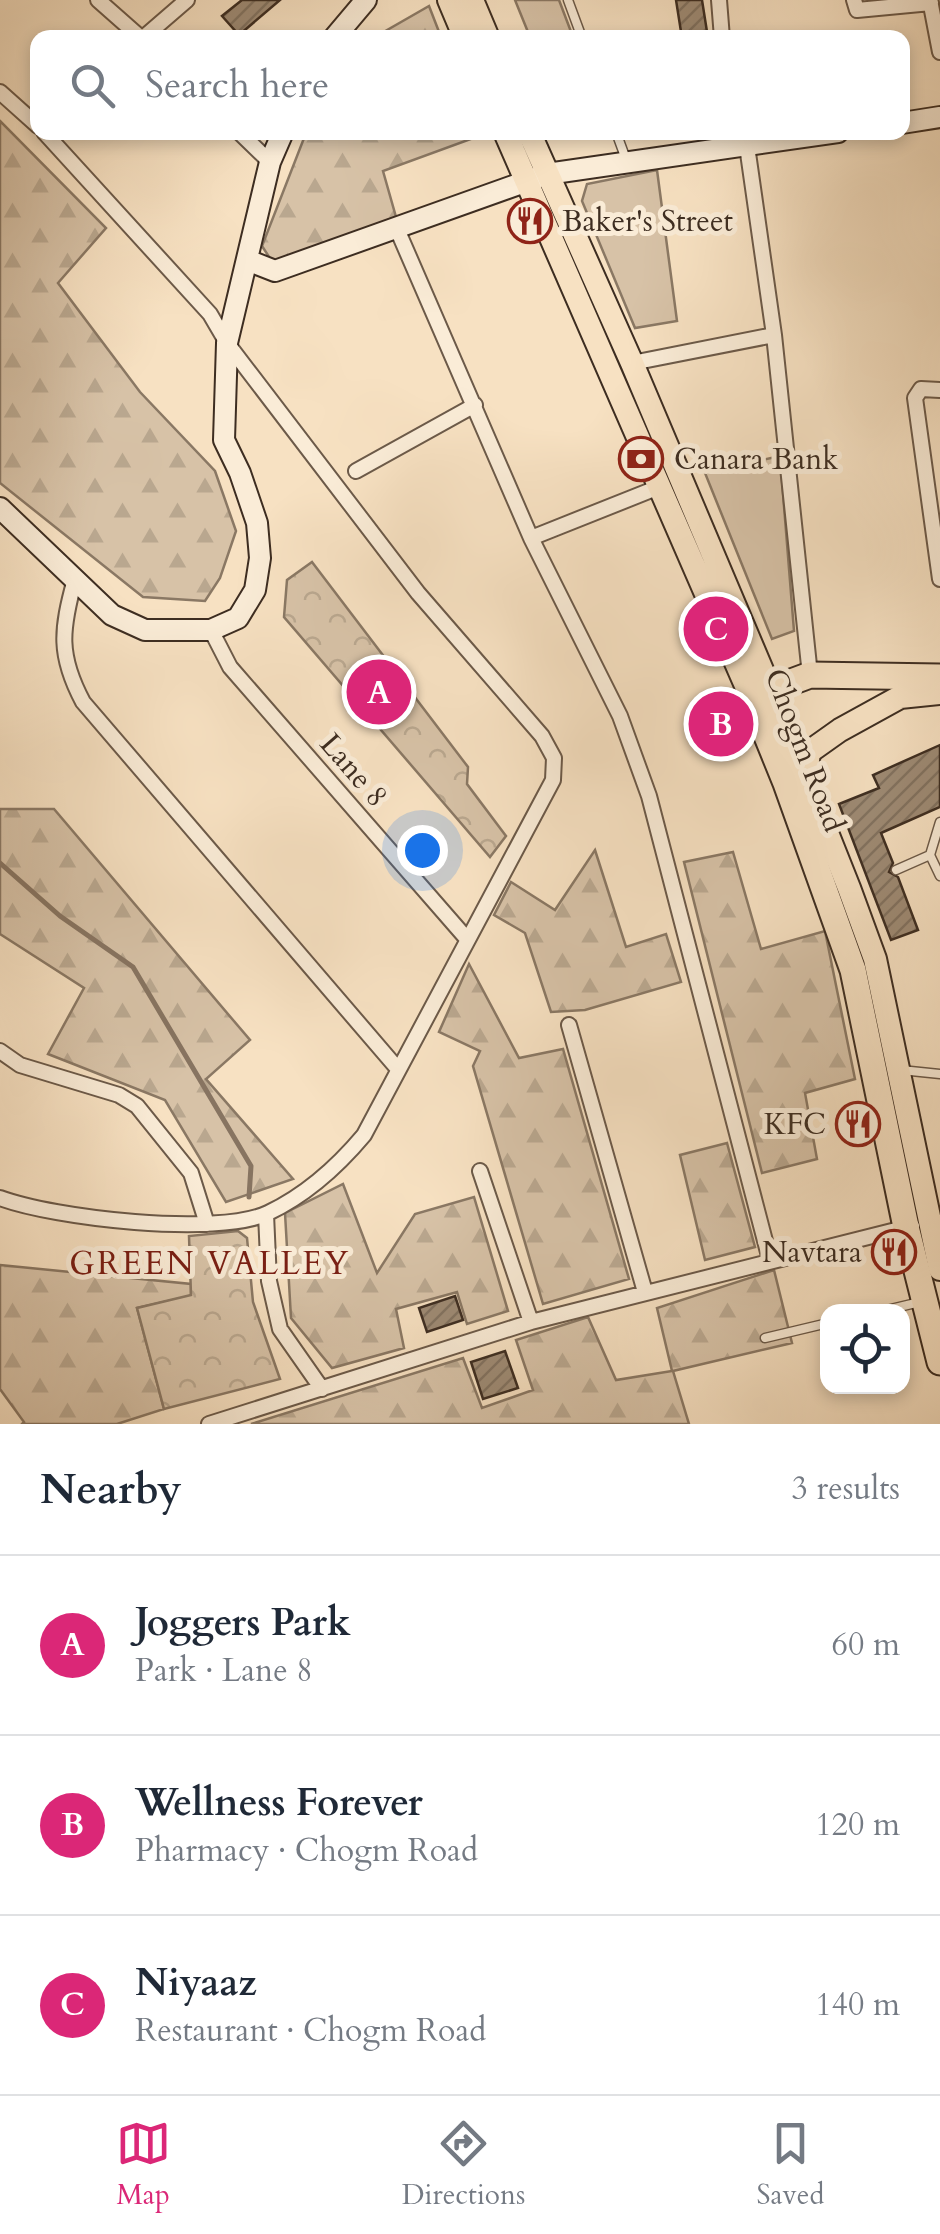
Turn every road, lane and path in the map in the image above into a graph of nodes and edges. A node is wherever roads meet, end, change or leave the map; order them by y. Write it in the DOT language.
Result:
graph roads {
  1 [pos="98,0"];
  2 [pos="187,0"];
  3 [pos="366,0"];
  4 [pos="448,0"];
  5 [pos="472,0"];
  6 [pos="568,0"];
  7 [pos="718,0"];
  8 [pos="854,0"];
  9 [pos="931,1"];
  10 [pos="133,30"];
  11 [pos="151,30"];
  12 [pos="341,30"];
  13 [pos="461,30"];
  14 [pos="485,30"];
  15 [pos="579,30"];
  16 [pos="721,30"];
  17 [pos="940,52"];
  18 [pos="0,92"];
  19 [pos="940,117"];
  20 [pos="30,119"];
  21 [pos="910,122"];
  22 [pos="51,140"];
  23 [pos="248,140"];
  24 [pos="280,140"];
  25 [pos="510,140"];
  26 [pos="530,140"];
  27 [pos="619,140"];
  28 [pos="737,142"];
  29 [pos="270,162"];
  30 [pos="627,162"];
  31 [pos="536,178"];
  32 [pos="397,229"];
  33 [pos="247,260"];
  34 [pos="774,335"];
  35 [pos="227,343"];
  36 [pos="632,363"];
  37 [pos="940,390"];
  38 [pos="475,405"];
  39 [pos="356,471"];
  40 [pos="659,487"];
  41 [pos="0,508"];
  42 [pos="531,538"];
  43 [pos="75,579"];
  44 [pos="940,579"];
  45 [pos="211,630"];
  46 [pos="810,674"];
  47 [pos="940,677"];
  48 [pos="760,693"];
  49 [pos="940,693"];
  50 [pos="806,777"];
  51 [pos="940,822"];
  52 [pos="930,856"];
  53 [pos="896,870"];
  54 [pos="940,876"];
  55 [pos="467,939"];
  56 [pos="569,1026"];
  57 [pos="0,1050"];
  58 [pos="398,1068"];
  59 [pos="897,1069"];
  60 [pos="940,1074"];
  61 [pos="480,1172"];
  62 [pos="0,1198"];
  63 [pos="266,1214"];
  64 [pos="207,1224"];
  65 [pos="917,1225"];
  66 [pos="770,1260"];
  67 [pos="940,1268"];
  68 [pos="644,1292"];
  69 [pos="925,1300"];
  70 [pos="909,1304"];
  71 [pos="531,1322"];
  72 [pos="820,1325"];
  73 [pos="765,1338"];
  74 [pos="940,1362"];
  75 [pos="322,1389"];
  76 [pos="208,1424"];
  1 -- 10 [label="street"];
  2 -- 11 [label="street"];
  3 -- 12 [label="street"];
  4 -- 13 [label="main road"];
  5 -- 14 [label="main road"];
  6 -- 15 [label="lane"];
  7 -- 16 [label="street"];
  8 -- 9 [label="street"];
  9 -- 17 [label="street"];
  18 -- 20 [label="street"];
  19 -- 21 [label="street"];
  22 -- 35 [label="street"];
  23 -- 29 [label="street"];
  24 -- 29 [label="street"];
  25 -- 31 [label="main road, Chogm Road"];
  26 -- 31 [label="main road, Chogm Road"];
  27 -- 30 [label="lane"];
  28 -- 30 [label="street"];
  28 -- 34 [label="street"];
  29 -- 33 [label="street"];
  30 -- 31 [label="street"];
  31 -- 32 [label="street"];
  31 -- 36 [label="main road, Chogm Road"];
  31 -- 40 [label="main road, Chogm Road"];
  32 -- 33 [label="street"];
  32 -- 38 [label="street"];
  33 -- 35 [label="street"];
  34 -- 36 [label="street"];
  34 -- 46 [label="street"];
  35 -- 45 [label="street"];
  35 -- 55 [label="street"];
  36 -- 48 [label="main road, Chogm Road"];
  37 -- 44 [label="street"];
  38 -- 39 [label="street"];
  38 -- 42 [label="street"];
  40 -- 42 [label="street"];
  40 -- 48 [label="main road, Chogm Road"];
  41 -- 43 [label="street"];
  42 -- 66 [label="street"];
  43 -- 45 [label="street"];
  43 -- 58 [label="street"];
  45 -- 55 [label="street, Lane 8"];
  46 -- 47 [label="highway"];
  46 -- 48 [label="highway"];
  48 -- 50 [label="main road, Chogm Road"];
  48 -- 65 [label="highway, Chogm Road"];
  49 -- 50 [label="main road"];
  50 -- 59 [label="main road, Chogm Road"];
  51 -- 52 [label="lane"];
  52 -- 53 [label="lane"];
  52 -- 54 [label="lane"];
  55 -- 58 [label="street"];
  56 -- 68 [label="street"];
  57 -- 64 [label="street"];
  58 -- 63 [label="street"];
  59 -- 60 [label="lane"];
  59 -- 65 [label="main road, Chogm Road"];
  61 -- 71 [label="street"];
  62 -- 64 [label="street"];
  63 -- 64 [label="street"];
  63 -- 75 [label="street"];
  65 -- 66 [label="street"];
  65 -- 67 [label="main road, Chogm Road"];
  65 -- 69 [label="highway, Chogm Road"];
  66 -- 68 [label="street"];
  68 -- 71 [label="street"];
  69 -- 70 [label="lane"];
  69 -- 74 [label="highway, Chogm Road"];
  71 -- 75 [label="street"];
  72 -- 73 [label="lane"];
  75 -- 76 [label="street"];
}
